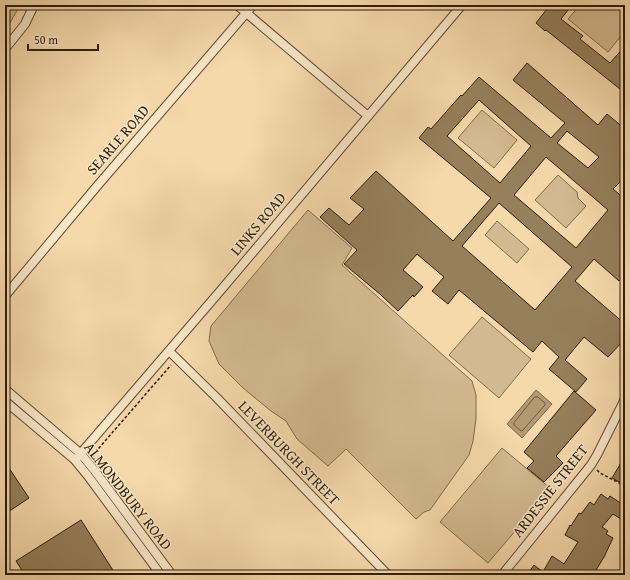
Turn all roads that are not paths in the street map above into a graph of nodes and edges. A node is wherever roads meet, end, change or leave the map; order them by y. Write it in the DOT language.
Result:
graph roads {
  1 [pos="34,5"];
  2 [pos="237,5"];
  3 [pos="253,5"];
  4 [pos="462,5"];
  5 [pos="246,13"];
  6 [pos="5,49"];
  7 [pos="368,116"];
  8 [pos="5,296"];
  9 [pos="169,351"];
  10 [pos="5,389"];
  11 [pos="625,399"];
  12 [pos="5,401"];
  13 [pos="78,457"];
  14 [pos="161,575"];
  15 [pos="172,575"];
  16 [pos="388,575"];
  17 [pos="502,575"];
  1 -- 6 [label="street"];
  2 -- 5 [label="street"];
  3 -- 5 [label="street, SEARLE ROAD"];
  4 -- 7 [label="street, LINKS ROAD"];
  5 -- 7 [label="street"];
  5 -- 8 [label="street, SEARLE ROAD"];
  7 -- 9 [label="street, LINKS ROAD"];
  9 -- 13 [label="street, LINKS ROAD"];
  9 -- 16 [label="street, LEVERBURGH STREET"];
  10 -- 13 [label="street, ALMONDBURY ROAD"];
  11 -- 17 [label="street, ARDESSIE STREET"];
  12 -- 13 [label="street, ALMONDBURY ROAD"];
  13 -- 14 [label="street, ALMONDBURY ROAD"];
  13 -- 15 [label="street, ALMONDBURY ROAD"];
}
